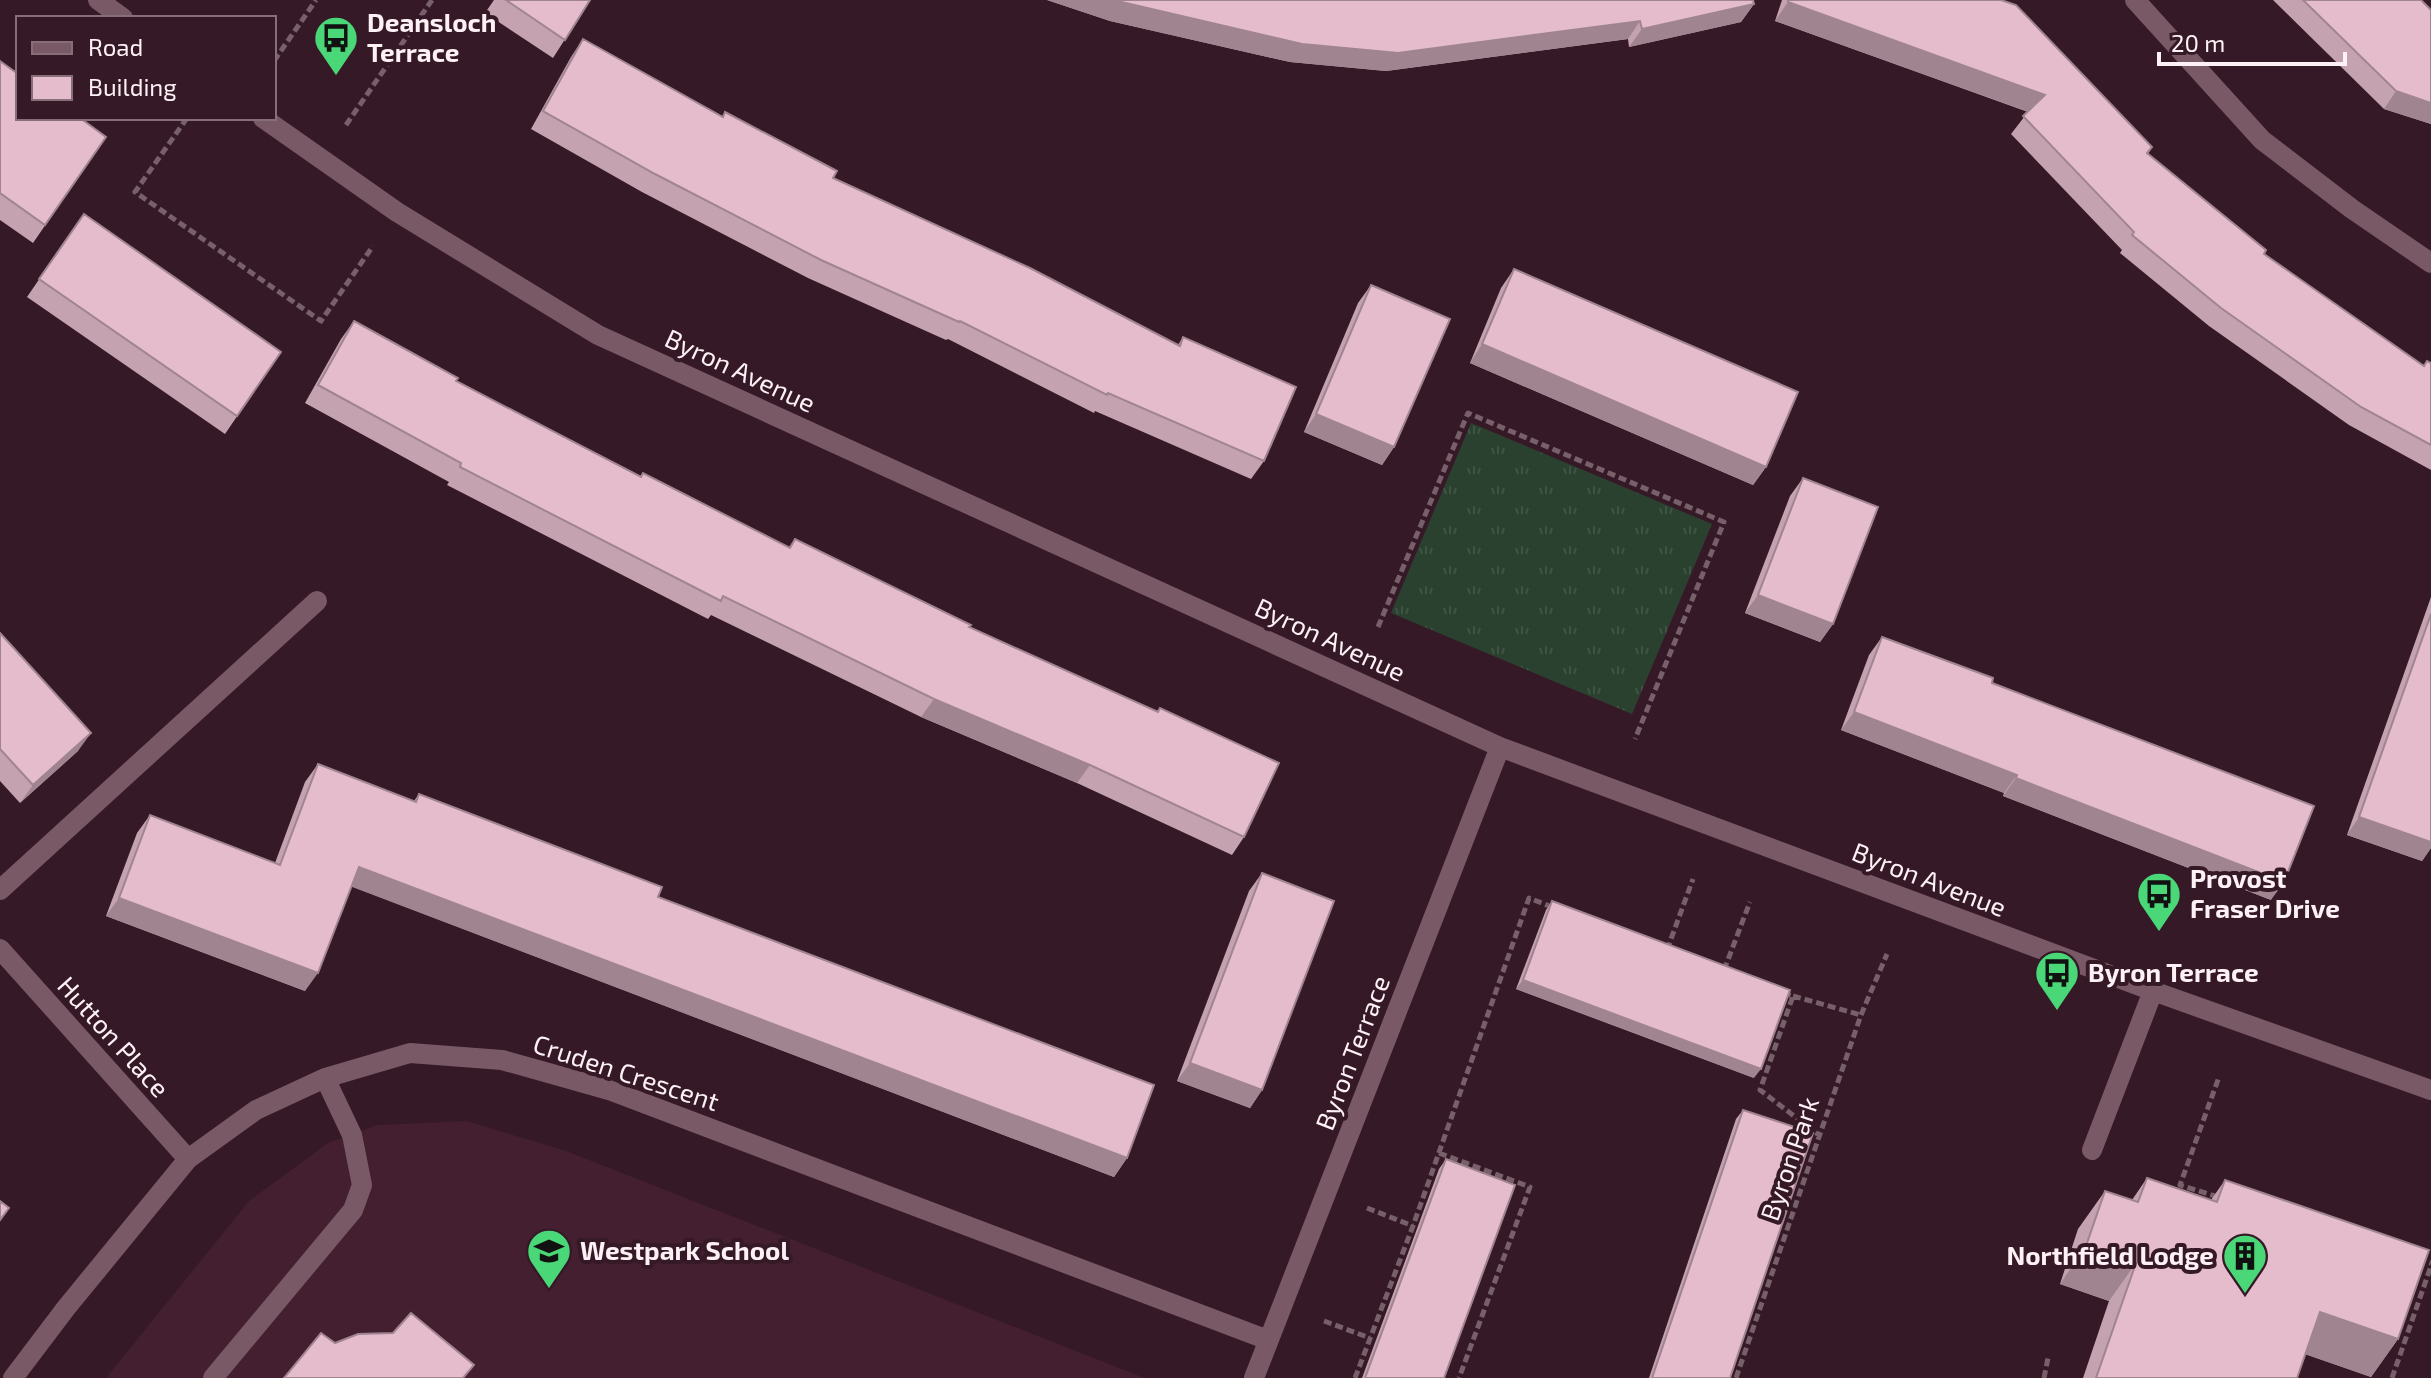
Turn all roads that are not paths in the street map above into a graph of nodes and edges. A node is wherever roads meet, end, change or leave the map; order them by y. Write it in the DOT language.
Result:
graph roads {
  1 [pos="98,0"];
  2 [pos="2135,0"];
  3 [pos="120,16"];
  4 [pos="266,120"];
  5 [pos="2431,263"];
  6 [pos="317,601"];
  7 [pos="1500,747"];
  8 [pos="0,890"];
  9 [pos="0,949"];
  10 [pos="2153,991"];
  11 [pos="325,1078"];
  12 [pos="2431,1090"];
  13 [pos="2092,1150"];
  14 [pos="188,1159"];
  15 [pos="1268,1340"];
  16 [pos="13,1378"];
  17 [pos="213,1378"];
  18 [pos="1254,1378"];
  1 -- 3 [label="street"];
  2 -- 5 [label="street"];
  4 -- 7 [label="street, Byron Avenue"];
  6 -- 8 [label="street"];
  7 -- 10 [label="street, Byron Avenue"];
  7 -- 15 [label="street, Byron Terrace"];
  9 -- 14 [label="street, Hutton Place"];
  10 -- 12 [label="street, Byron Avenue"];
  10 -- 13 [label="street"];
  11 -- 14 [label="street, Cruden Crescent"];
  11 -- 15 [label="street, Cruden Crescent"];
  11 -- 17 [label="street"];
  14 -- 16 [label="street, Cruden Crescent"];
  15 -- 18 [label="street, Byron Terrace"];
}
